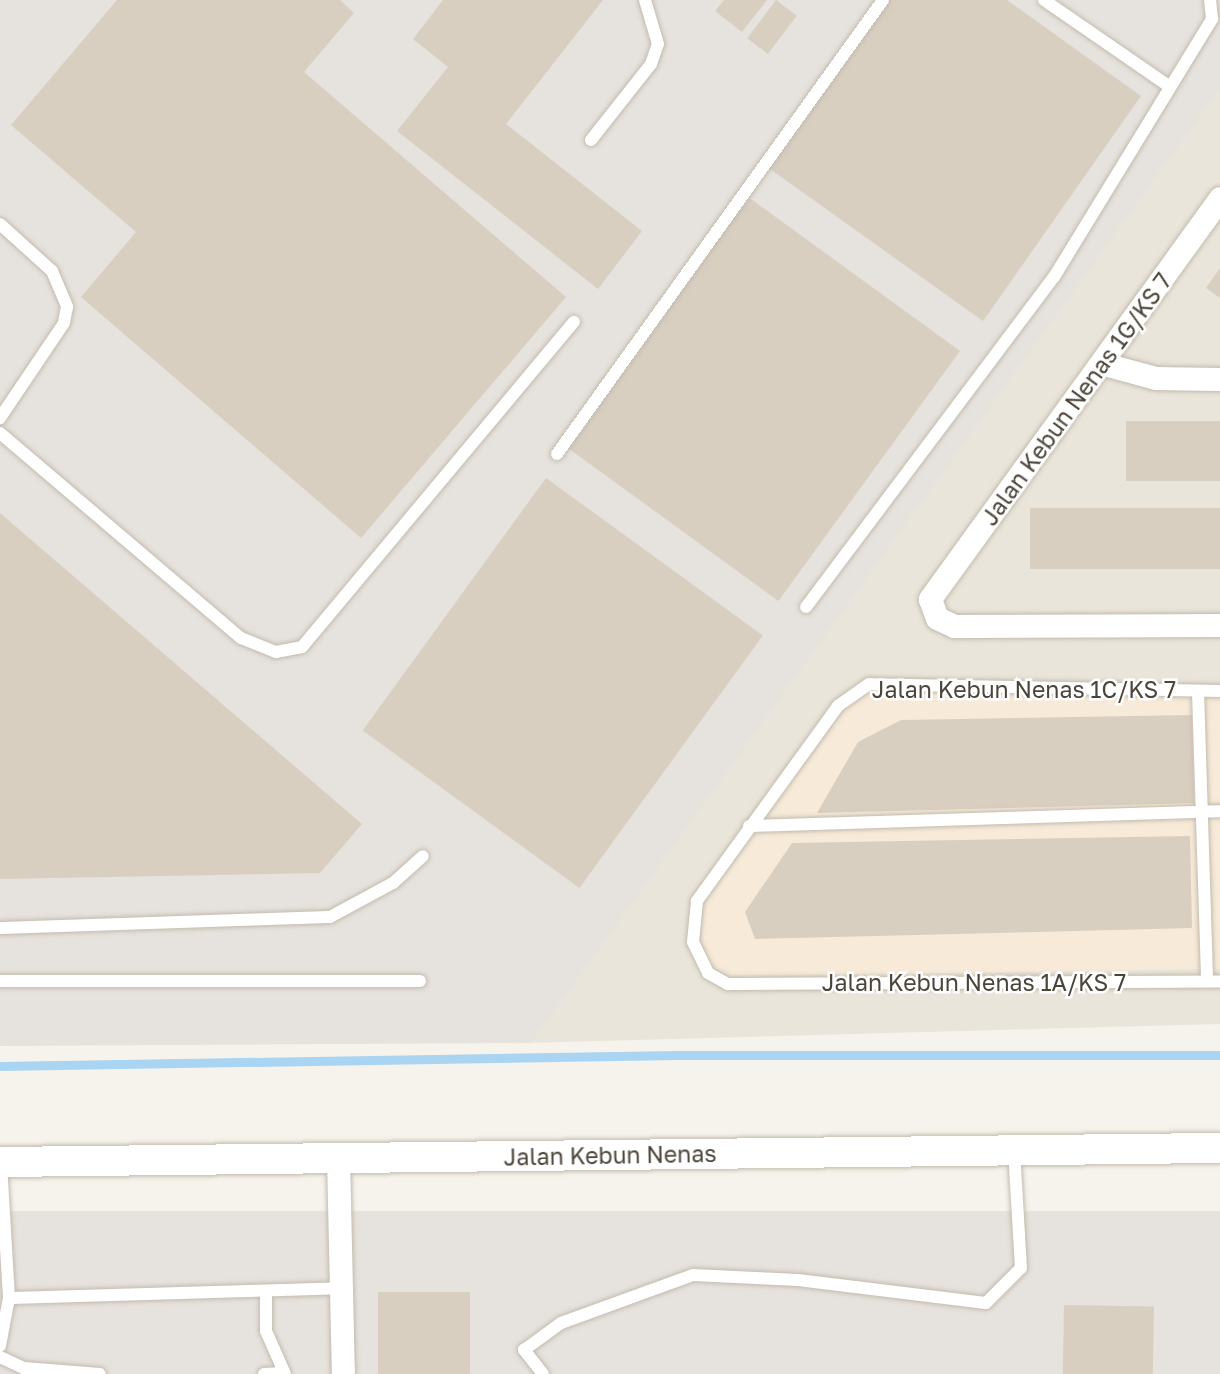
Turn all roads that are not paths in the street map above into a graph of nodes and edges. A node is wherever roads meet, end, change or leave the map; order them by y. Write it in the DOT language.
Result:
graph roads {
  1 [pos="645,0"];
  2 [pos="883,0"];
  3 [pos="1044,0"];
  4 [pos="1210,0"];
  5 [pos="1170,87"];
  6 [pos="591,140"];
  7 [pos="1220,198"];
  8 [pos="0,224"];
  9 [pos="574,322"];
  10 [pos="1104,364"];
  11 [pos="1220,379"];
  12 [pos="0,418"];
  13 [pos="0,433"];
  14 [pos="557,454"];
  15 [pos="806,607"];
  16 [pos="1220,625"];
  17 [pos="1198,691"];
  18 [pos="1220,691"];
  19 [pos="1200,811"];
  20 [pos="1220,811"];
  21 [pos="750,826"];
  22 [pos="423,856"];
  23 [pos="0,928"];
  24 [pos="0,981"];
  25 [pos="420,981"];
  26 [pos="1213,981"];
  27 [pos="728,984"];
  28 [pos="1220,1148"];
  29 [pos="1014,1150"];
  30 [pos="338,1158"];
  31 [pos="0,1162"];
  32 [pos="343,1288"];
  33 [pos="266,1294"];
  34 [pos="9,1298"];
  35 [pos="0,1346"];
  36 [pos="0,1357"];
  37 [pos="285,1373"];
  38 [pos="100,1374"];
  39 [pos="264,1374"];
  40 [pos="344,1374"];
  41 [pos="543,1374"];
  1 -- 6 [label="lane"];
  2 -- 14 [label="lane"];
  3 -- 5 [label="lane"];
  4 -- 5 [label="lane"];
  5 -- 15 [label="lane"];
  7 -- 10 [label="street, Jalan Kebun Nenas 1G/KS 7"];
  8 -- 12 [label="lane"];
  9 -- 13 [label="lane"];
  10 -- 11 [label="street"];
  10 -- 16 [label="street, Jalan Kebun Nenas 1G/KS 7"];
  17 -- 18 [label="lane, Jalan Kebun Nenas 1C/KS 7"];
  17 -- 19 [label="lane"];
  17 -- 21 [label="lane, Jalan Kebun Nenas 1C/KS 7"];
  19 -- 20 [label="lane"];
  19 -- 21 [label="lane"];
  19 -- 26 [label="lane"];
  21 -- 27 [label="lane, Jalan Kebun Nenas 1C/KS 7"];
  22 -- 23 [label="lane"];
  24 -- 25 [label="lane"];
  26 -- 27 [label="lane, Jalan Kebun Nenas 1A/KS 7"];
  28 -- 29 [label="street, Jalan Kebun Nenas"];
  29 -- 30 [label="street, Jalan Kebun Nenas"];
  29 -- 41 [label="lane"];
  30 -- 31 [label="street, Jalan Kebun Nenas"];
  30 -- 32 [label="street"];
  31 -- 34 [label="lane"];
  32 -- 33 [label="lane"];
  32 -- 40 [label="street"];
  33 -- 34 [label="lane"];
  33 -- 37 [label="lane"];
  34 -- 35 [label="lane"];
  36 -- 38 [label="lane"];
  37 -- 39 [label="lane"];
}
